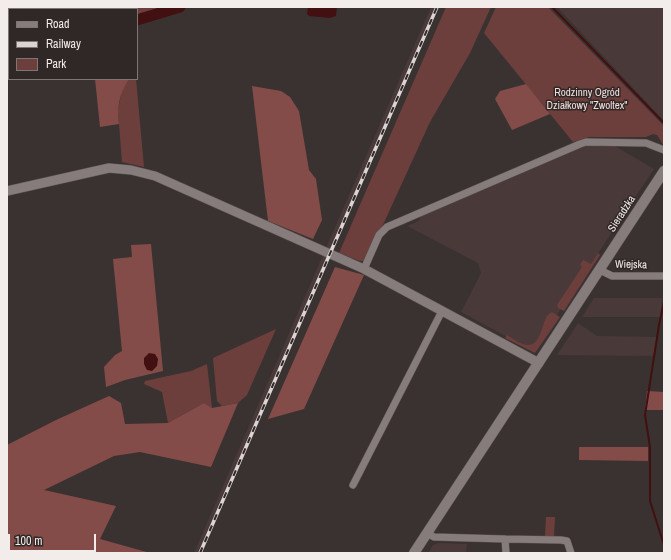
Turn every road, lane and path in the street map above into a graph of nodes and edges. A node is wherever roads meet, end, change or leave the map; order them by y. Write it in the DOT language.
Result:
graph roads {
  1 [pos="664,150"];
  2 [pos="664,171"];
  3 [pos="7,191"];
  4 [pos="364,269"];
  5 [pos="600,270"];
  6 [pos="664,276"];
  7 [pos="442,311"];
  8 [pos="539,363"];
  9 [pos="353,485"];
  10 [pos="427,533"];
  11 [pos="505,539"];
  12 [pos="414,553"];
  13 [pos="506,553"];
  14 [pos="571,553"];
  1 -- 4 [label="street"];
  2 -- 5 [label="main road, Sieradzka"];
  3 -- 4 [label="street"];
  4 -- 7 [label="street"];
  5 -- 6 [label="street, Wiejska"];
  5 -- 8 [label="main road, Sieradzka"];
  7 -- 8 [label="street"];
  7 -- 9 [label="street"];
  8 -- 10 [label="main road, Sieradzka"];
  10 -- 11 [label="street"];
  10 -- 12 [label="main road, Sieradzka"];
  11 -- 13 [label="street"];
  11 -- 14 [label="street"];
}
